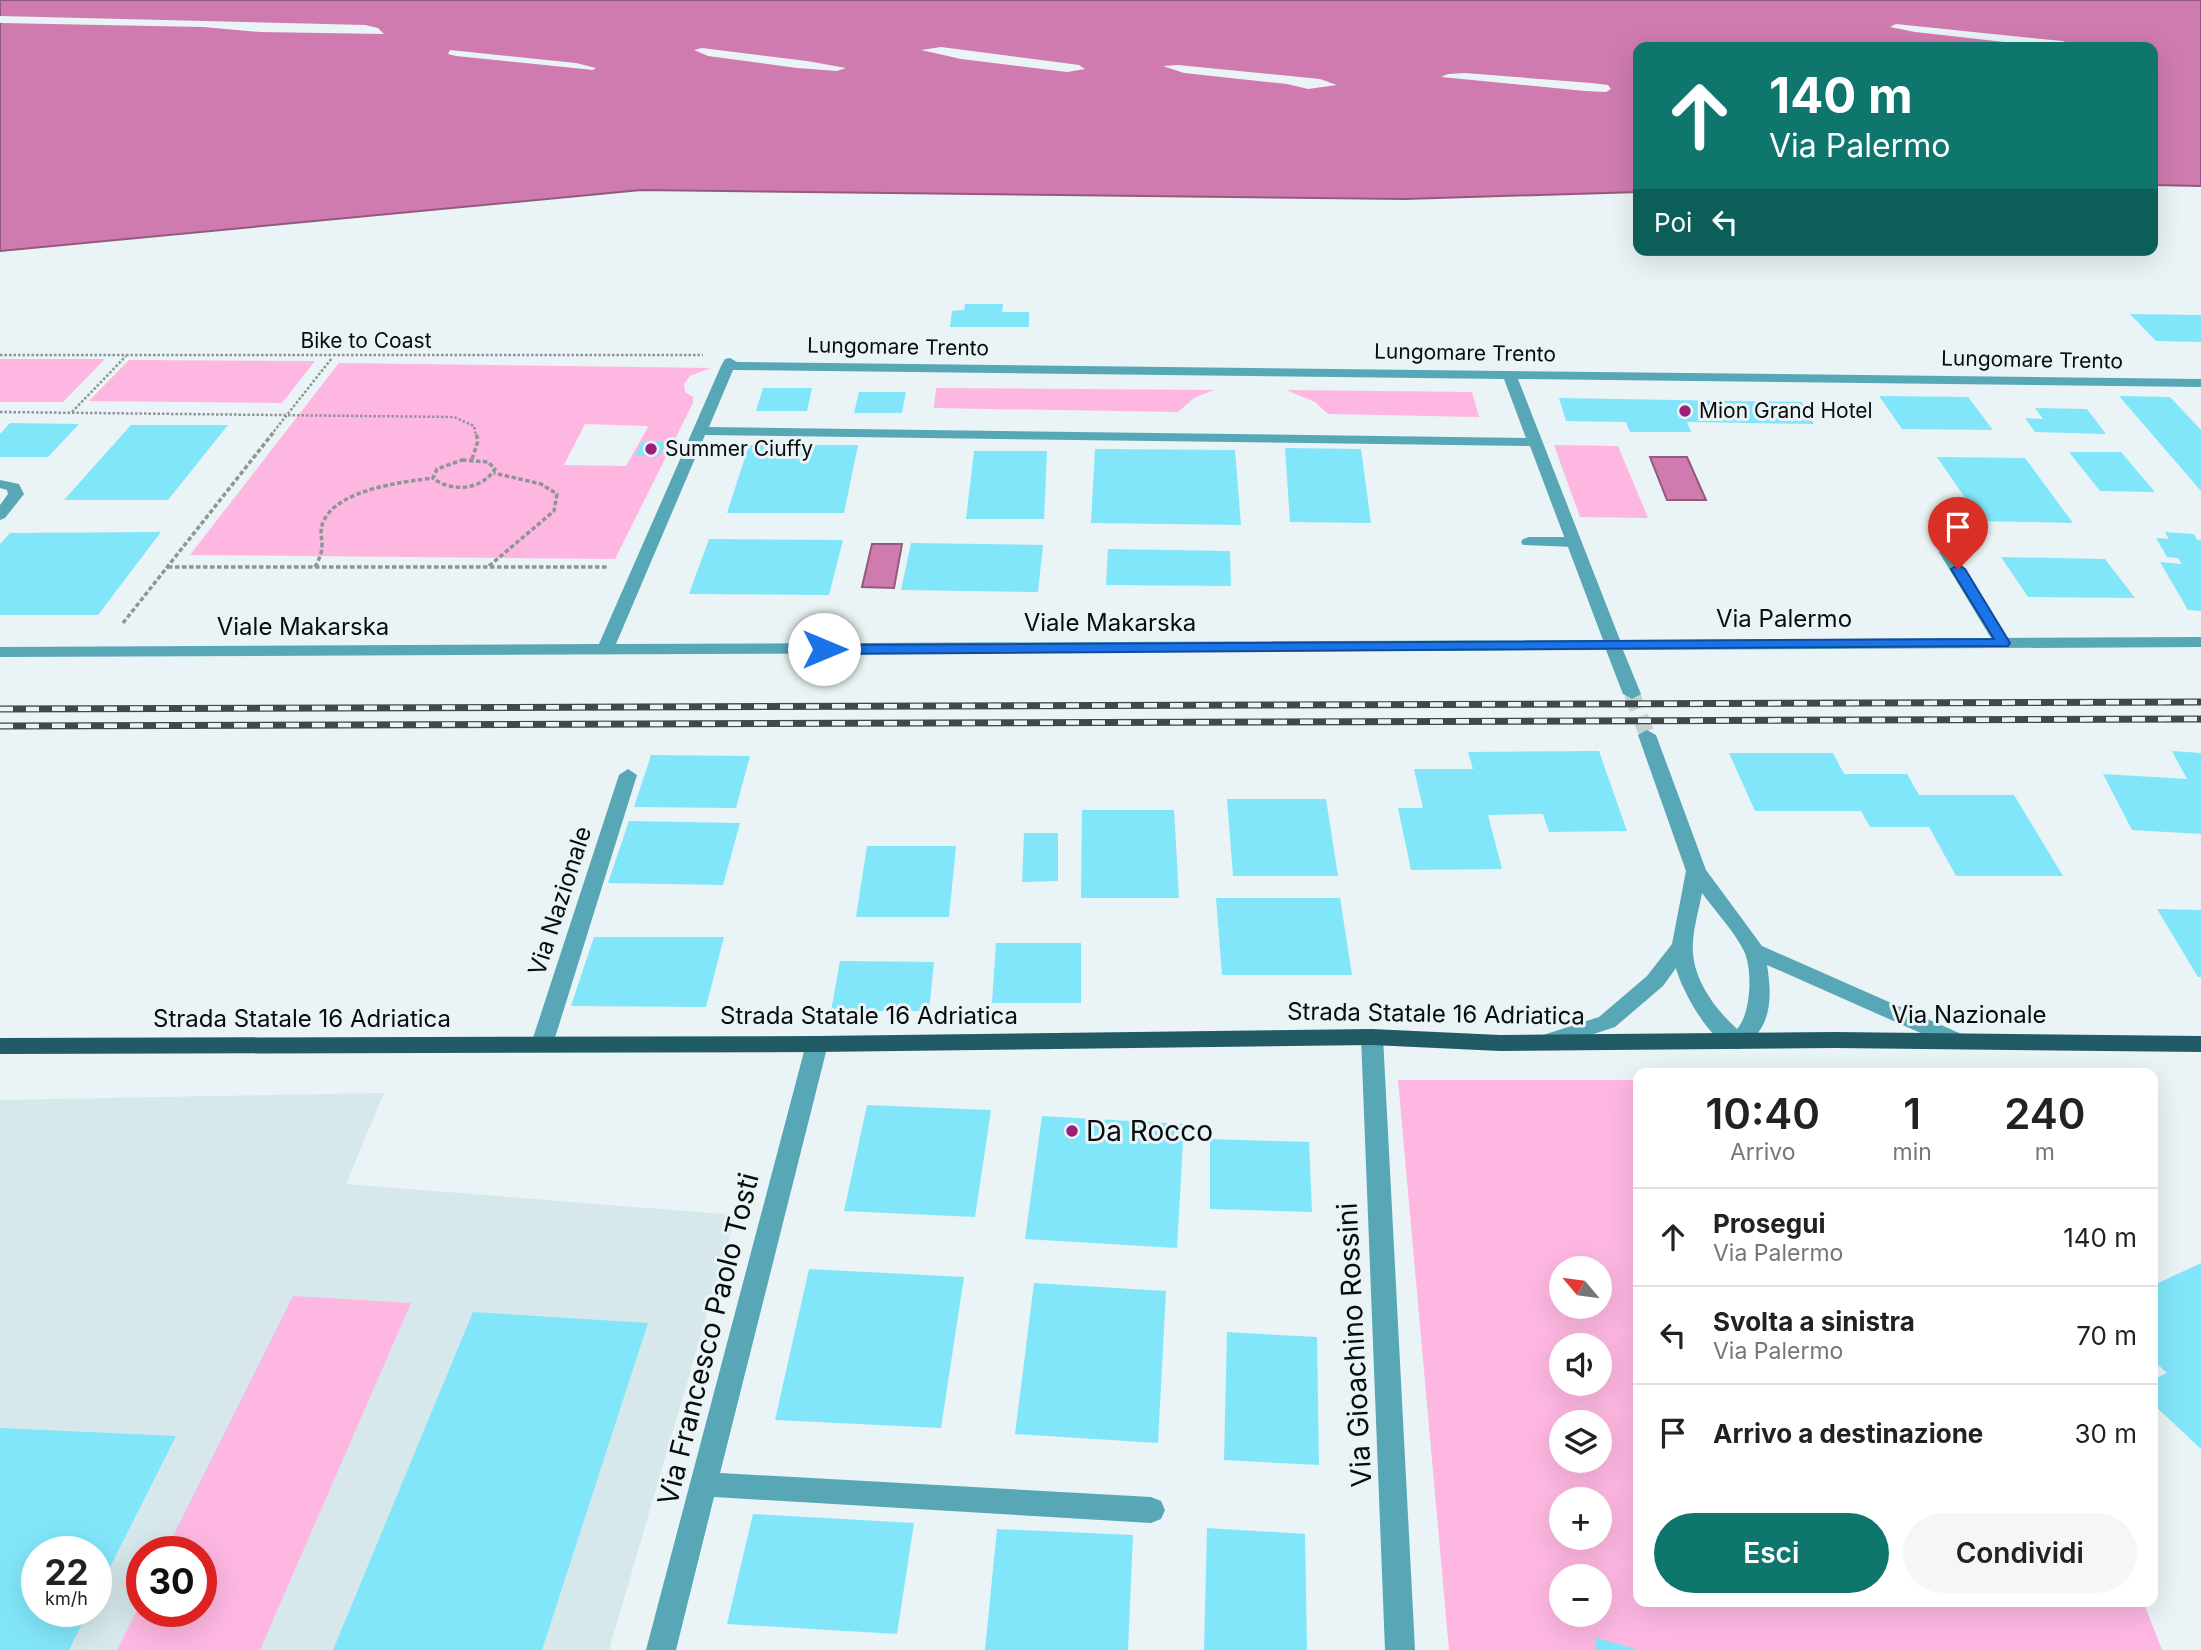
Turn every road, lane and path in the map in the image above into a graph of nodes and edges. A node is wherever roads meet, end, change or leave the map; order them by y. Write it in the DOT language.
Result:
graph roads {
  1 [pos="0,355"];
  2 [pos="704,355"];
  3 [pos="126,356"];
  4 [pos="332,357"];
  5 [pos="1509,374"];
  6 [pos="2201,383"];
  7 [pos="0,412"];
  8 [pos="72,413"];
  9 [pos="289,414"];
  10 [pos="699,431"];
  11 [pos="1535,442"];
  12 [pos="472,459"];
  13 [pos="494,473"];
  14 [pos="433,478"];
  15 [pos="0,484"];
  16 [pos="0,515"];
  17 [pos="1529,542"];
  18 [pos="1574,542"];
  19 [pos="1969,544"];
  20 [pos="169,566"];
  21 [pos="488,566"];
  22 [pos="315,567"];
  23 [pos="642,567"];
  24 [pos="2201,642"];
  25 [pos="2003,643"];
  26 [pos="1616,646"];
  27 [pos="102,651"];
  28 [pos="605,651"];
  29 [pos="0,652"];
  30 [pos="1632,694"];
  31 [pos="1647,735"];
  32 [pos="628,775"];
  33 [pos="1696,871"];
  34 [pos="1682,945"];
  35 [pos="1755,951"];
  36 [pos="1372,1037"];
  37 [pos="1958,1041"];
  38 [pos="1545,1042"];
  39 [pos="1738,1042"];
  40 [pos="542,1044"];
  41 [pos="817,1044"];
  42 [pos="2201,1044"];
  43 [pos="0,1046"];
  44 [pos="703,1484"];
  45 [pos="1151,1510"];
  46 [pos="661,1650"];
  47 [pos="1400,1650"];
  1 -- 3 [label="path, Bike to Coast"];
  2 -- 4 [label="path, Bike to Coast"];
  3 -- 4 [label="path, Bike to Coast"];
  3 -- 8 [label="path"];
  4 -- 9 [label="path"];
  5 -- 6 [label="street, Lungomare Trento"];
  5 -- 10 [label="street, Lungomare Trento"];
  5 -- 11 [label="street"];
  7 -- 8 [label="path"];
  8 -- 9 [label="path"];
  9 -- 12 [label="path"];
  9 -- 20 [label="path"];
  10 -- 11 [label="street"];
  10 -- 23 [label="street"];
  11 -- 18 [label="street"];
  12 -- 13 [label="path"];
  12 -- 14 [label="path"];
  13 -- 14 [label="path"];
  13 -- 21 [label="path"];
  14 -- 22 [label="path"];
  15 -- 16 [label="street"];
  17 -- 18 [label="street"];
  18 -- 26 [label="street"];
  19 -- 25 [label="street"];
  20 -- 22 [label="path"];
  20 -- 27 [label="path"];
  21 -- 22 [label="path"];
  21 -- 23 [label="path"];
  23 -- 28 [label="street"];
  24 -- 25 [label="street, Via Palermo"];
  25 -- 26 [label="street, Via Palermo"];
  26 -- 28 [label="street, Viale Makarska"];
  26 -- 30 [label="street"];
  27 -- 28 [label="street, Viale Makarska"];
  27 -- 29 [label="street, Viale Makarska"];
  31 -- 33 [label="street"];
  32 -- 40 [label="street, Via Nazionale"];
  33 -- 34 [label="street"];
  33 -- 35 [label="street"];
  34 -- 38 [label="street"];
  34 -- 39 [label="street"];
  35 -- 37 [label="street"];
  35 -- 39 [label="street"];
  36 -- 38 [label="main road, Strada Statale 16 Adriatica"];
  36 -- 41 [label="main road, Strada Statale 16 Adriatica"];
  36 -- 47 [label="street, Via Gioachino Rossini"];
  37 -- 39 [label="main road, Via Nazionale"];
  37 -- 42 [label="main road, Via Nazionale"];
  38 -- 39 [label="main road, Strada Statale 16 Adriatica"];
  40 -- 41 [label="main road, Strada Statale 16 Adriatica"];
  40 -- 43 [label="main road, Strada Statale 16 Adriatica"];
  41 -- 44 [label="street, Via Francesco Paolo Tosti"];
  44 -- 45 [label="street"];
  44 -- 46 [label="street, Via Francesco Paolo Tosti"];
}
